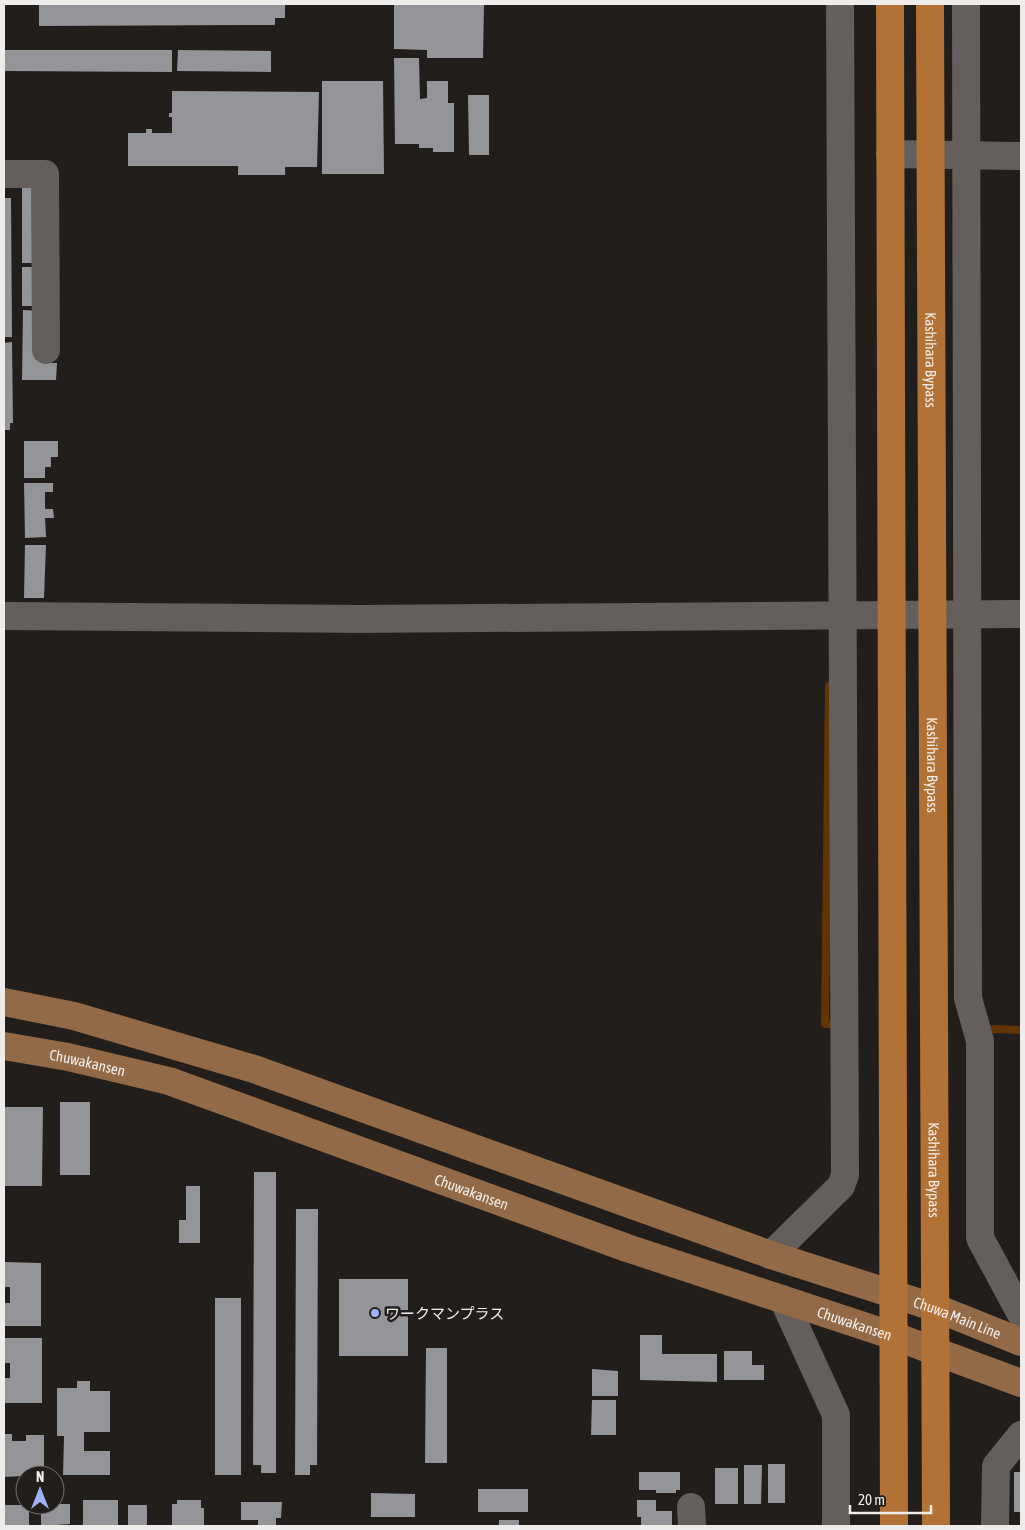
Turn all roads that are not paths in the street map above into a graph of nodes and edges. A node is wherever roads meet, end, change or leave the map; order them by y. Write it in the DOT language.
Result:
graph roads {
  1 [pos="840,4"];
  2 [pos="890,4"];
  3 [pos="930,4"];
  4 [pos="966,4"];
  5 [pos="890,154"];
  6 [pos="931,154"];
  7 [pos="967,154"];
  8 [pos="1021,156"];
  9 [pos="4,174"];
  10 [pos="46,350"];
  11 [pos="842,614"];
  12 [pos="892,614"];
  13 [pos="933,614"];
  14 [pos="968,614"];
  15 [pos="1021,614"];
  16 [pos="4,616"];
  17 [pos="4,1002"];
  18 [pos="4,1046"];
  19 [pos="772,1254"];
  20 [pos="894,1294"];
  21 [pos="783,1299"];
  22 [pos="936,1308"];
  23 [pos="1021,1314"];
  24 [pos="894,1336"];
  25 [pos="1021,1342"];
  26 [pos="936,1351"];
  27 [pos="1021,1383"];
  28 [pos="1021,1435"];
  29 [pos="836,1526"];
  30 [pos="894,1526"];
  31 [pos="936,1526"];
  32 [pos="995,1526"];
  1 -- 11 [label="street"];
  2 -- 5 [label="highway"];
  3 -- 6 [label="highway, Kashihara Bypass"];
  4 -- 7 [label="street"];
  5 -- 6 [label="street"];
  5 -- 12 [label="highway"];
  6 -- 7 [label="street"];
  6 -- 13 [label="highway, Kashihara Bypass"];
  7 -- 8 [label="street"];
  7 -- 14 [label="street"];
  9 -- 10 [label="street"];
  11 -- 12 [label="street"];
  11 -- 16 [label="street"];
  11 -- 19 [label="street"];
  12 -- 13 [label="street"];
  12 -- 20 [label="highway"];
  13 -- 14 [label="street"];
  13 -- 22 [label="highway, Kashihara Bypass"];
  14 -- 15 [label="street"];
  14 -- 23 [label="street"];
  17 -- 19 [label="main road"];
  18 -- 21 [label="main road, Chuwakansen"];
  19 -- 20 [label="main road"];
  20 -- 22 [label="main road, Chuwa Main Line"];
  20 -- 24 [label="highway"];
  21 -- 24 [label="main road, Chuwakansen"];
  21 -- 29 [label="street"];
  22 -- 25 [label="main road, Chuwa Main Line"];
  22 -- 26 [label="highway, Kashihara Bypass"];
  24 -- 26 [label="main road, Chuwakansen"];
  24 -- 30 [label="highway"];
  26 -- 27 [label="main road"];
  26 -- 31 [label="highway, Kashihara Bypass"];
  28 -- 32 [label="street"];
}
